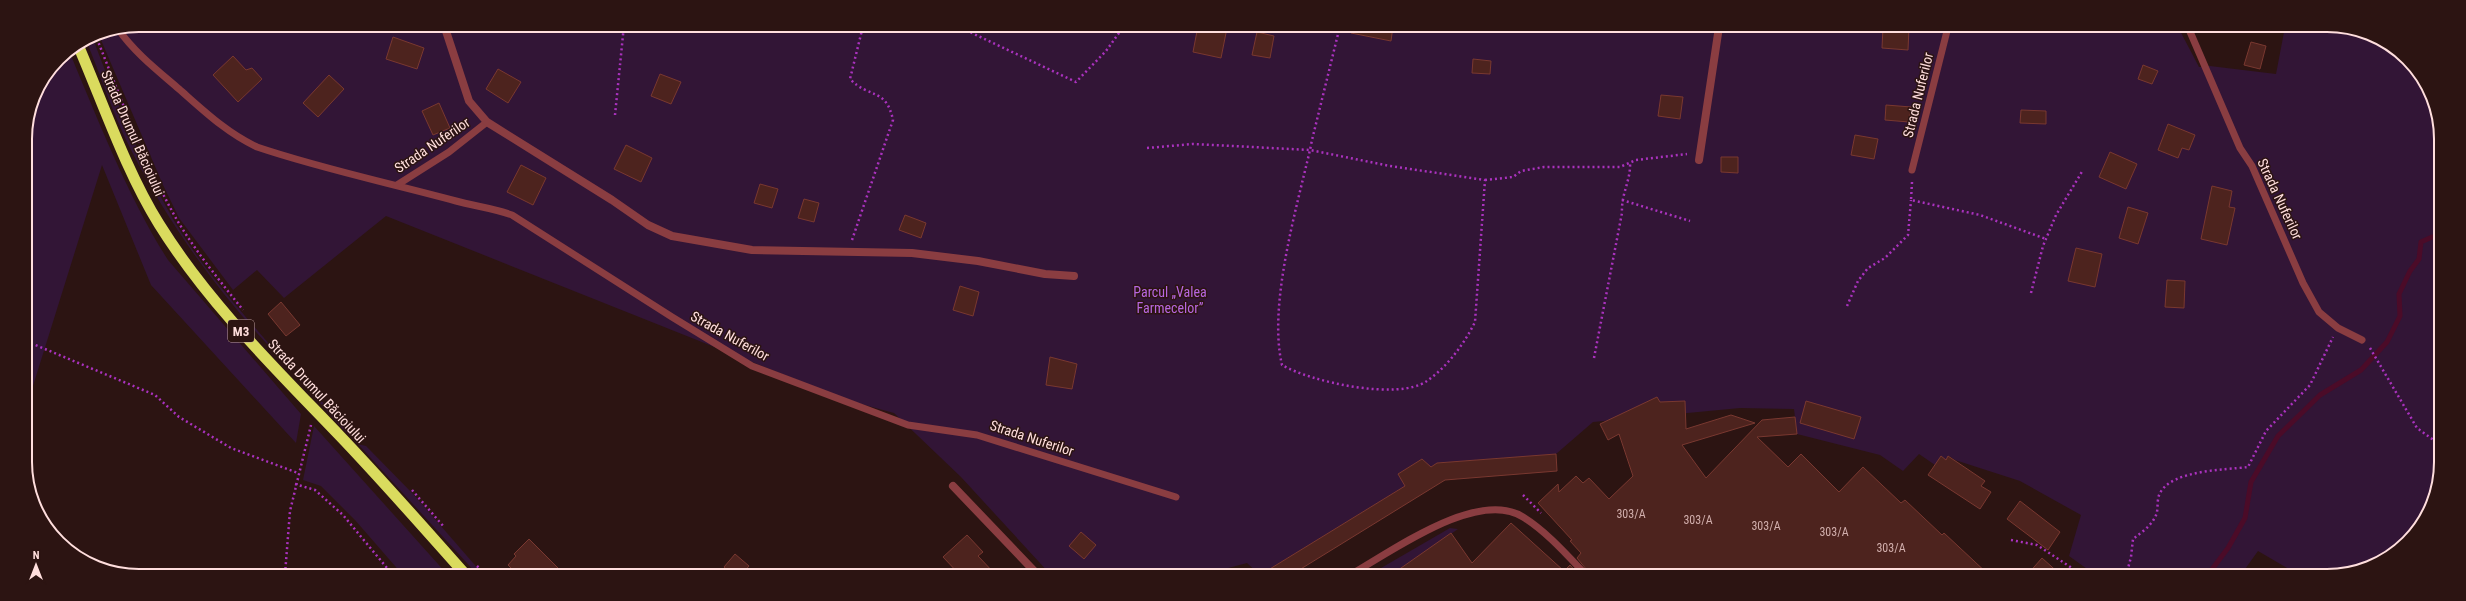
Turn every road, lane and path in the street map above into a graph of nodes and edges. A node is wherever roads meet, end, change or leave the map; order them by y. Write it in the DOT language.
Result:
graph roads {
  1 [pos="446,32"];
  2 [pos="623,32"];
  3 [pos="862,32"];
  4 [pos="970,32"];
  5 [pos="1120,32"];
  6 [pos="1339,32"];
  7 [pos="1718,32"];
  8 [pos="1947,32"];
  9 [pos="2190,32"];
  10 [pos="121,34"];
  11 [pos="98,40"];
  12 [pos="80,50"];
  13 [pos="615,115"];
  14 [pos="487,122"];
  15 [pos="1147,148"];
  16 [pos="1701,149"];
  17 [pos="1310,150"];
  18 [pos="1699,160"];
  19 [pos="1630,162"];
  20 [pos="1912,170"];
  21 [pos="2083,170"];
  22 [pos="1485,180"];
  23 [pos="397,185"];
  24 [pos="1622,200"];
  25 [pos="1911,200"];
  26 [pos="1690,221"];
  27 [pos="2046,239"];
  28 [pos="848,250"];
  29 [pos="1074,276"];
  30 [pos="2031,293"];
  31 [pos="1848,306"];
  32 [pos="247,314"];
  33 [pos="2338,328"];
  34 [pos="2362,340"];
  35 [pos="32,344"];
  36 [pos="2373,350"];
  37 [pos="1594,358"];
  38 [pos="314,410"];
  39 [pos="2434,440"];
  40 [pos="298,473"];
  41 [pos="295,484"];
  42 [pos="407,485"];
  43 [pos="953,486"];
  44 [pos="1176,497"];
  45 [pos="448,532"];
  46 [pos="2012,540"];
  47 [pos="474,562"];
  48 [pos="286,569"];
  49 [pos="388,569"];
  50 [pos="460,569"];
  51 [pos="480,569"];
  52 [pos="1032,569"];
  53 [pos="1360,569"];
  54 [pos="1580,569"];
  55 [pos="2073,569"];
  56 [pos="2128,569"];
  1 -- 14 [label="street, Strada Nuferilor"];
  2 -- 13 [label="path"];
  3 -- 28 [label="path"];
  4 -- 5 [label="path"];
  6 -- 17 [label="path"];
  7 -- 16 [label="street"];
  8 -- 20 [label="lane, Strada Nuferilor"];
  9 -- 33 [label="lane, Strada Nuferilor"];
  10 -- 23 [label="lane"];
  11 -- 32 [label="path"];
  12 -- 38 [label="highway, Strada Drumul Băcioiului / M3"];
  14 -- 23 [label="lane, Strada Nuferilor"];
  14 -- 28 [label="street, Strada Nuferilor"];
  15 -- 17 [label="path"];
  16 -- 18 [label="street"];
  16 -- 19 [label="path"];
  17 -- 22 [label="path"];
  17 -- 22 [label="path"];
  19 -- 22 [label="path"];
  19 -- 24 [label="path"];
  20 -- 25 [label="path"];
  21 -- 27 [label="path"];
  23 -- 44 [label="lane, Strada Nuferilor"];
  24 -- 26 [label="path"];
  24 -- 37 [label="path"];
  25 -- 27 [label="path"];
  25 -- 31 [label="path"];
  27 -- 30 [label="path"];
  28 -- 29 [label="street, Strada Nuferilor"];
  33 -- 34 [label="lane, Strada Nuferilor"];
  33 -- 56 [label="path"];
  35 -- 40 [label="path"];
  36 -- 39 [label="path"];
  38 -- 40 [label="path"];
  38 -- 50 [label="highway, Strada Drumul Băcioiului / M3"];
  40 -- 41 [label="path"];
  41 -- 48 [label="path"];
  41 -- 49 [label="path"];
  42 -- 45 [label="path"];
  43 -- 52 [label="street"];
  46 -- 55 [label="path"];
  47 -- 51 [label="path"];
  53 -- 54 [label="lane"];
}
